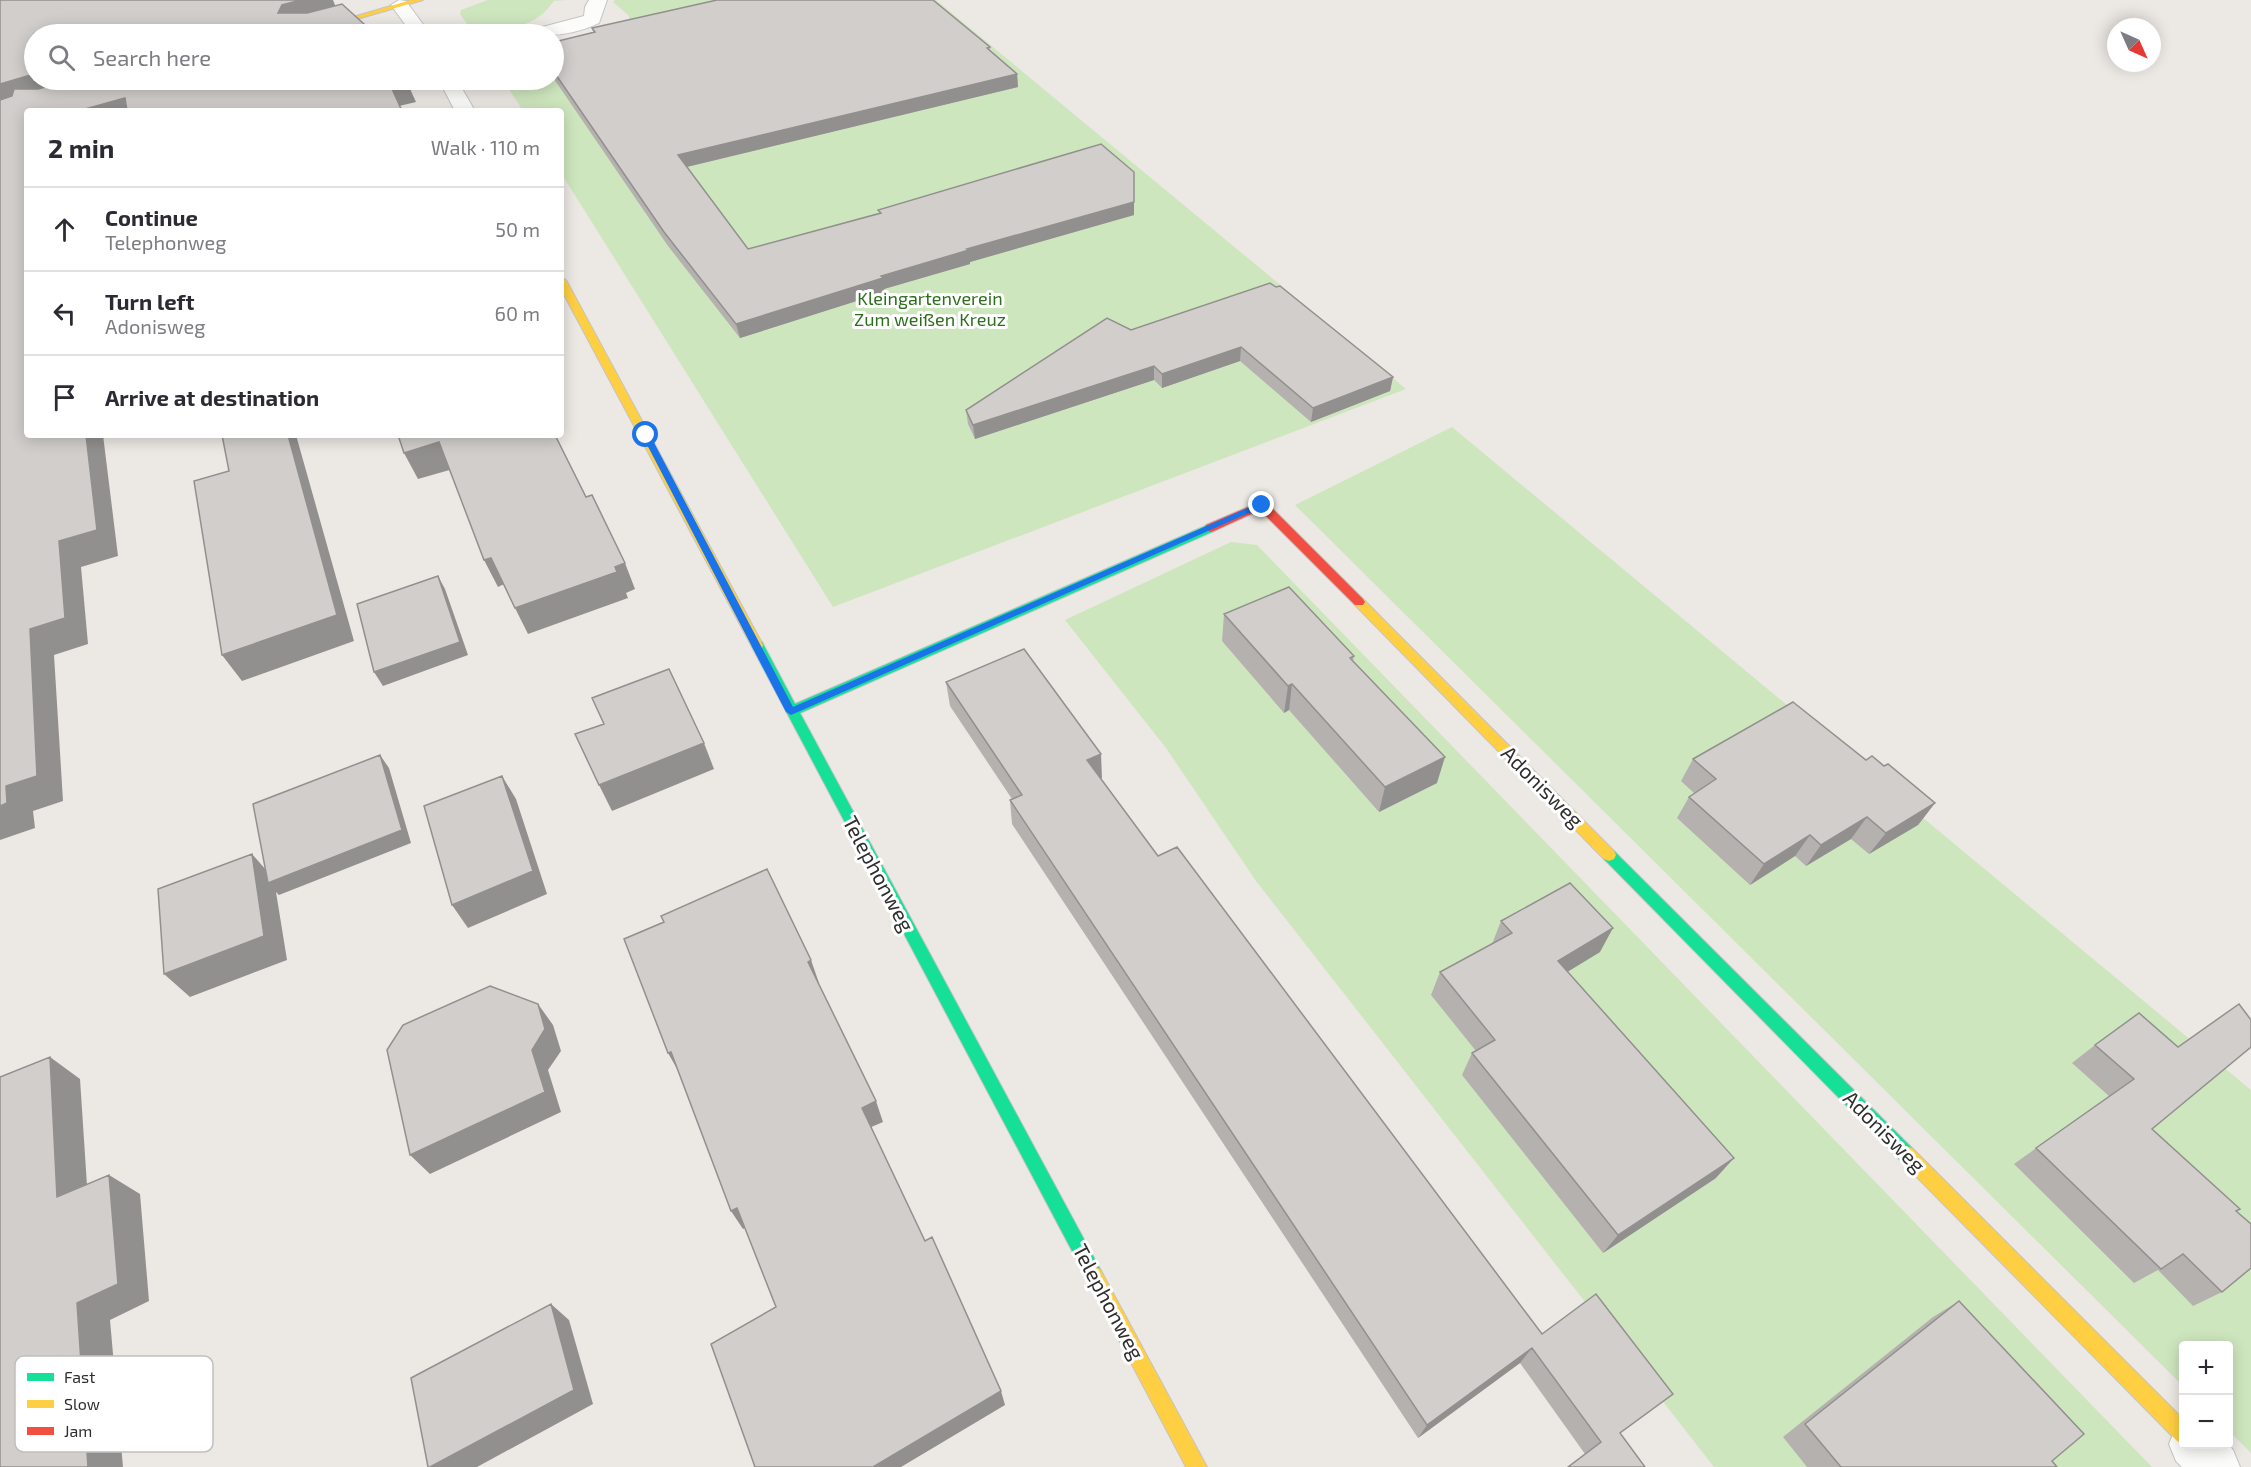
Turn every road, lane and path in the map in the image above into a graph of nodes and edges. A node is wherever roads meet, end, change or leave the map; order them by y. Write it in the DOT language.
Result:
graph roads {
  1 [pos="419,0"];
  2 [pos="598,0"];
  3 [pos="398,3"];
  4 [pos="569,8"];
  5 [pos="331,24"];
  6 [pos="414,24"];
  7 [pos="549,24"];
  8 [pos="564,28"];
  9 [pos="453,90"];
  10 [pos="463,108"];
  11 [pos="564,285"];
  12 [pos="791,712"];
  13 [pos="2179,1429"];
  14 [pos="2198,1449"];
  15 [pos="1197,1467"];
  16 [pos="2216,1467"];
  1 -- 3 [label="street"];
  2 -- 8 [label="street"];
  3 -- 5 [label="street"];
  3 -- 6 [label="street"];
  4 -- 7 [label="street"];
  9 -- 10 [label="street"];
  11 -- 12 [label="street, Telephonweg"];
  12 -- 13 [label="street, Adonisweg"];
  12 -- 15 [label="street, Telephonweg"];
  14 -- 16 [label="street"];
}
